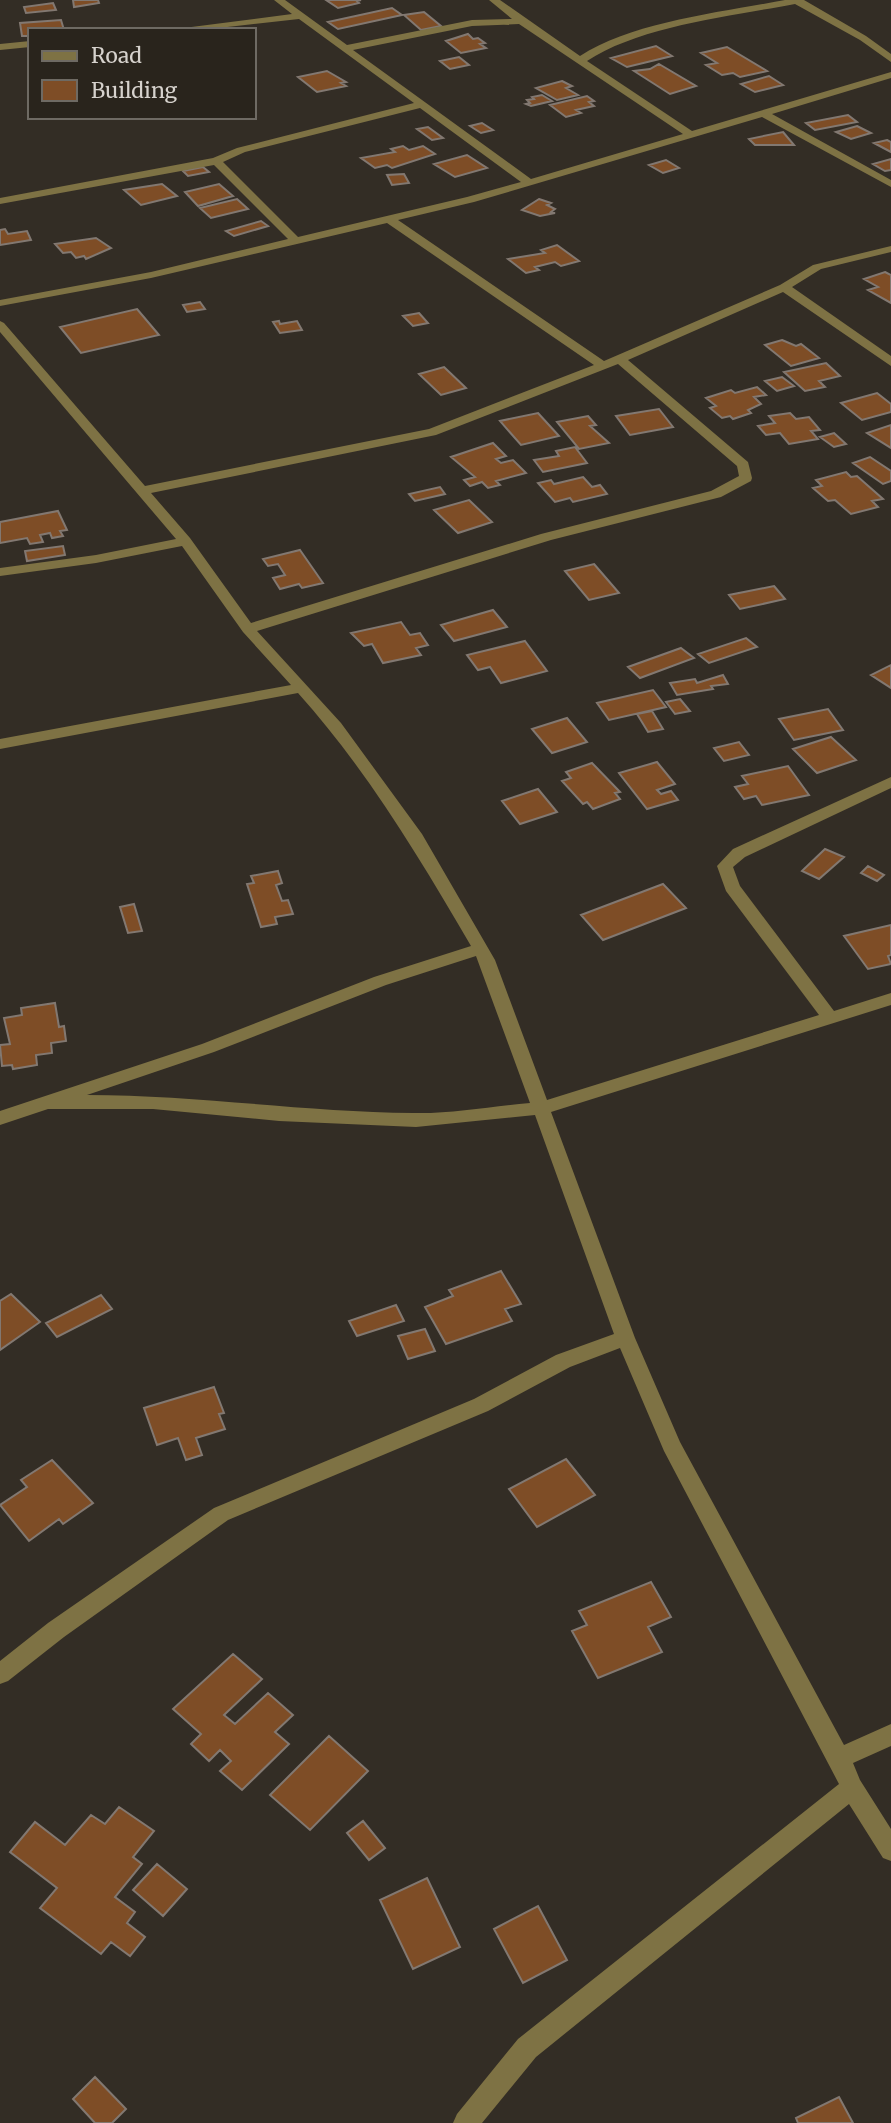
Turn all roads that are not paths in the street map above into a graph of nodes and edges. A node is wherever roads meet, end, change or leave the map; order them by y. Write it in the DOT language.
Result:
graph roads {
  1 [pos="279,0"];
  2 [pos="494,0"];
  3 [pos="797,0"];
  4 [pos="298,16"];
  5 [pos="521,21"];
  6 [pos="191,28"];
  7 [pos="28,44"];
  8 [pos="0,47"];
  9 [pos="348,48"];
  10 [pos="891,59"];
  11 [pos="581,60"];
  12 [pos="891,75"];
  13 [pos="423,104"];
  14 [pos="763,113"];
  15 [pos="692,135"];
  16 [pos="216,161"];
  17 [pos="885,174"];
  18 [pos="527,181"];
  19 [pos="891,184"];
  20 [pos="0,201"];
  21 [pos="389,219"];
  22 [pos="296,242"];
  23 [pos="891,249"];
  24 [pos="784,287"];
  25 [pos="0,303"];
  26 [pos="0,326"];
  27 [pos="620,359"];
  28 [pos="891,362"];
  29 [pos="603,366"];
  30 [pos="141,491"];
  31 [pos="185,541"];
  32 [pos="0,572"];
  33 [pos="248,629"];
  34 [pos="301,688"];
  35 [pos="0,744"];
  36 [pos="891,782"];
  37 [pos="480,949"];
  38 [pos="891,999"];
  39 [pos="830,1018"];
  40 [pos="46,1102"];
  41 [pos="543,1108"];
  42 [pos="0,1118"];
  43 [pos="625,1338"];
  44 [pos="0,1674"];
  45 [pos="891,1735"];
  46 [pos="839,1758"];
  47 [pos="852,1788"];
  48 [pos="891,1850"];
  49 [pos="466,2123"];
  1 -- 4 [label="street"];
  2 -- 5 [label="street"];
  3 -- 10 [label="street"];
  3 -- 11 [label="street"];
  4 -- 6 [label="street"];
  4 -- 9 [label="street"];
  5 -- 9 [label="street"];
  5 -- 11 [label="street"];
  7 -- 8 [label="street"];
  9 -- 13 [label="street"];
  11 -- 15 [label="street"];
  12 -- 14 [label="street"];
  13 -- 16 [label="street"];
  13 -- 18 [label="street"];
  14 -- 15 [label="street"];
  14 -- 17 [label="street"];
  15 -- 18 [label="street"];
  16 -- 20 [label="street"];
  16 -- 22 [label="street"];
  17 -- 19 [label="street"];
  18 -- 21 [label="street"];
  21 -- 22 [label="street"];
  21 -- 29 [label="street"];
  22 -- 25 [label="street"];
  23 -- 24 [label="street"];
  24 -- 27 [label="street"];
  24 -- 28 [label="street"];
  26 -- 30 [label="street"];
  27 -- 29 [label="street"];
  27 -- 33 [label="street"];
  29 -- 30 [label="street"];
  30 -- 31 [label="street"];
  31 -- 32 [label="street"];
  31 -- 33 [label="street"];
  33 -- 34 [label="street"];
  34 -- 35 [label="street"];
  34 -- 37 [label="street"];
  36 -- 39 [label="street"];
  37 -- 40 [label="street"];
  37 -- 41 [label="street"];
  38 -- 39 [label="street"];
  39 -- 41 [label="street"];
  40 -- 41 [label="street"];
  40 -- 42 [label="street"];
  41 -- 43 [label="street"];
  43 -- 44 [label="street"];
  43 -- 46 [label="street"];
  45 -- 46 [label="street"];
  46 -- 47 [label="street"];
  47 -- 48 [label="street"];
  47 -- 49 [label="street"];
}
